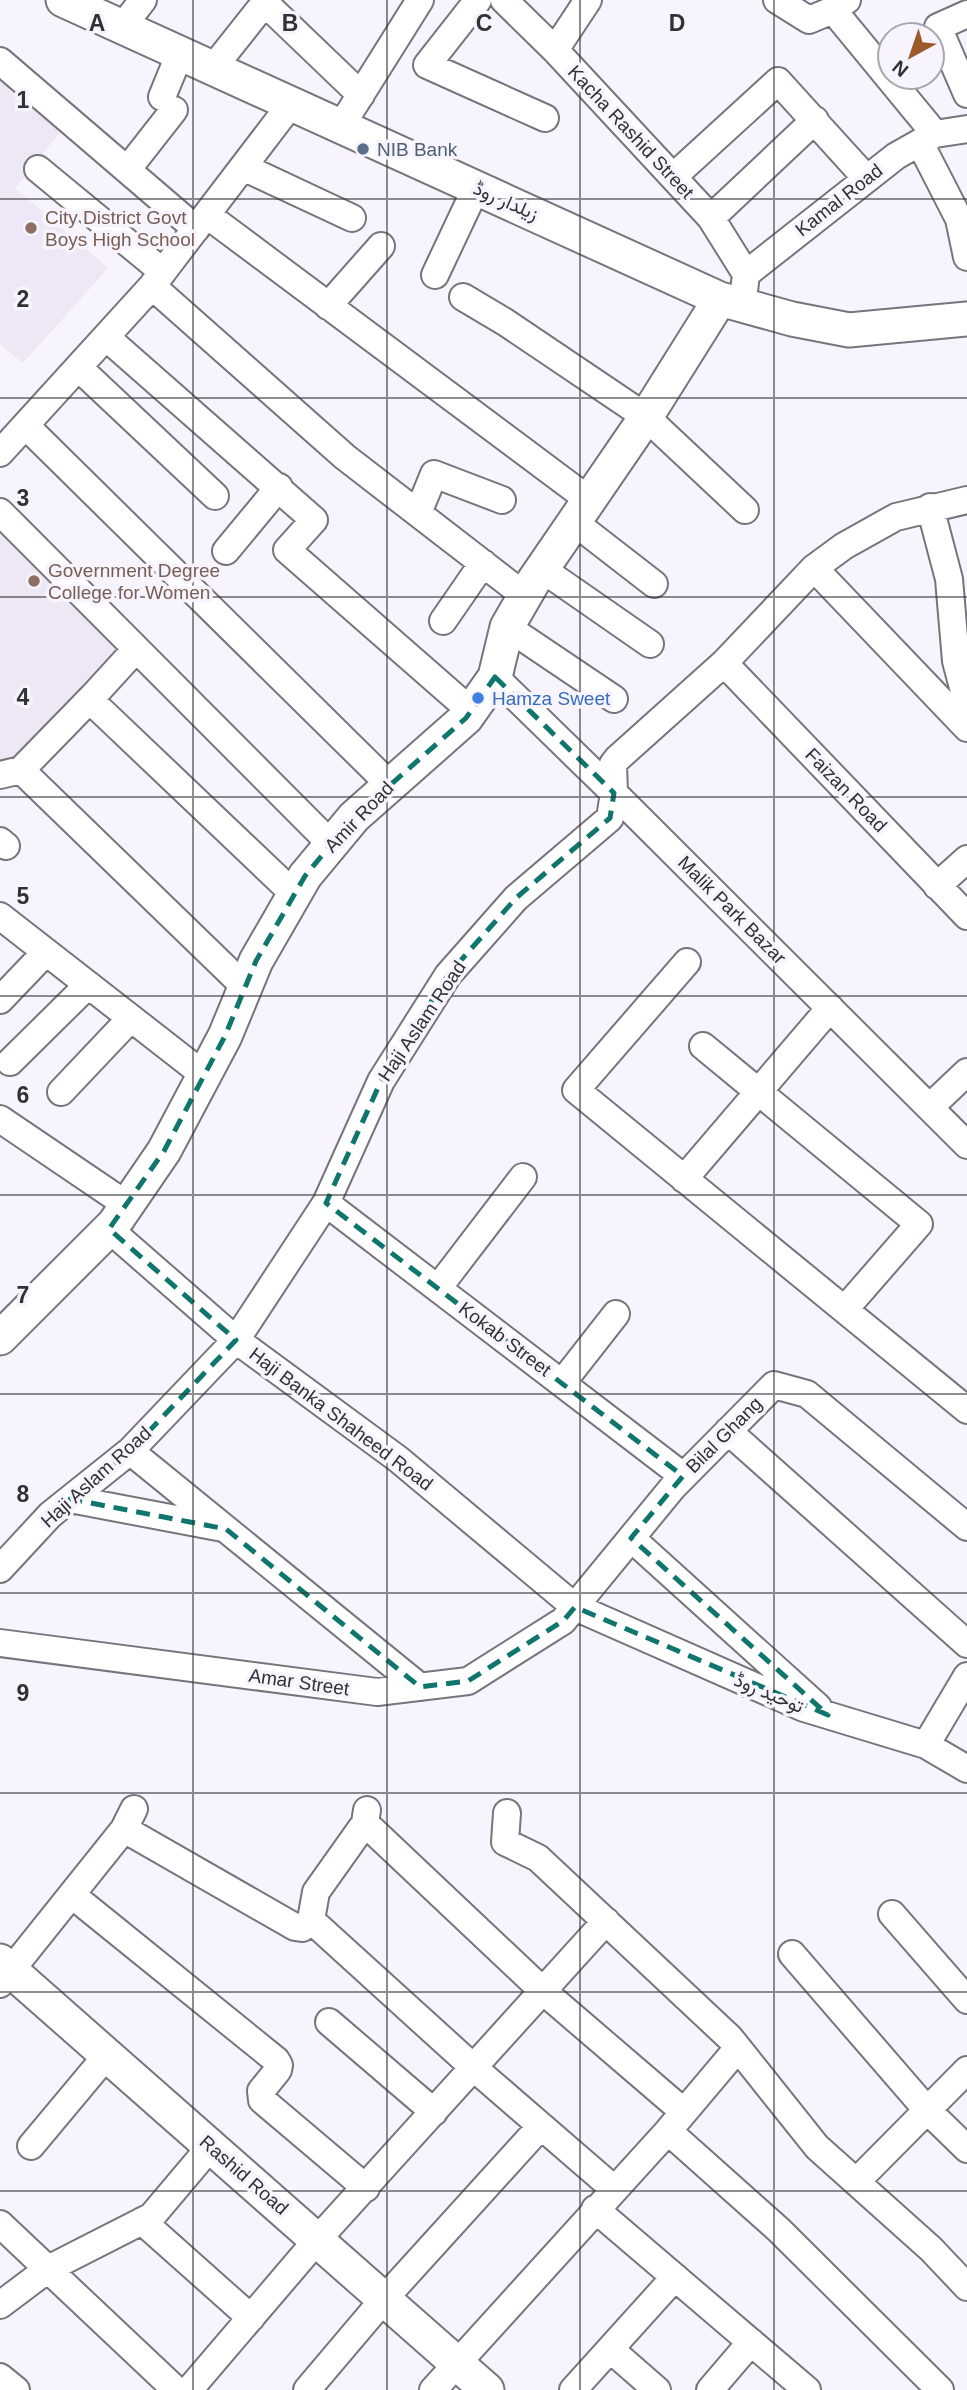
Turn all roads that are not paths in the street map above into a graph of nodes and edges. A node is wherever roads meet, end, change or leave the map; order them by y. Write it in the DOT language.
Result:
graph roads {
  1 [pos="63,0"];
  2 [pos="143,0"];
  3 [pos="420,0"];
  4 [pos="478,0"];
  5 [pos="505,0"];
  6 [pos="588,0"];
  7 [pos="777,0"];
  8 [pos="266,1"];
  9 [pos="840,5"];
  10 [pos="967,14"];
  11 [pos="122,27"];
  12 [pos="555,50"];
  13 [pos="180,53"];
  14 [pos="0,61"];
  15 [pos="213,68"];
  16 [pos="967,94"];
  17 [pos="361,95"];
  18 [pos="291,104"];
  19 [pos="545,118"];
  20 [pos="815,120"];
  21 [pos="341,126"];
  22 [pos="967,129"];
  23 [pos="928,139"];
  24 [pos="243,167"];
  25 [pos="38,169"];
  26 [pos="127,170"];
  27 [pos="673,177"];
  28 [pos="866,178"];
  29 [pos="476,188"];
  30 [pos="352,218"];
  31 [pos="710,218"];
  32 [pos="201,222"];
  33 [pos="381,246"];
  34 [pos="967,257"];
  35 [pos="435,275"];
  36 [pos="158,279"];
  37 [pos="736,292"];
  38 [pos="463,297"];
  39 [pos="328,306"];
  40 [pos="967,319"];
  41 [pos="107,338"];
  42 [pos="79,368"];
  43 [pos="646,417"];
  44 [pos="11,434"];
  45 [pos="279,487"];
  46 [pos="215,496"];
  47 [pos="967,499"];
  48 [pos="502,500"];
  49 [pos="930,507"];
  50 [pos="745,510"];
  51 [pos="581,511"];
  52 [pos="0,512"];
  53 [pos="418,513"];
  54 [pos="226,551"];
  55 [pos="483,563"];
  56 [pos="814,568"];
  57 [pos="533,582"];
  58 [pos="654,584"];
  59 [pos="443,621"];
  60 [pos="507,627"];
  61 [pos="650,644"];
  62 [pos="136,649"];
  63 [pos="724,663"];
  64 [pos="495,677"];
  65 [pos="614,699"];
  66 [pos="90,700"];
  67 [pos="967,703"];
  68 [pos="471,710"];
  69 [pos="967,728"];
  70 [pos="10,772"];
  71 [pos="390,785"];
  72 [pos="614,793"];
  73 [pos="331,844"];
  74 [pos="967,859"];
  75 [pos="937,886"];
  76 [pos="294,894"];
  77 [pos="0,916"];
  78 [pos="967,916"];
  79 [pos="46,952"];
  80 [pos="687,962"];
  81 [pos="88,985"];
  82 [pos="245,987"];
  83 [pos="0,1000"];
  84 [pos="830,1008"];
  85 [pos="131,1018"];
  86 [pos="703,1046"];
  87 [pos="10,1062"];
  88 [pos="967,1072"];
  89 [pos="204,1075"];
  90 [pos="759,1091"];
  91 [pos="61,1092"];
  92 [pos="930,1107"];
  93 [pos="0,1119"];
  94 [pos="967,1144"];
  95 [pos="523,1177"];
  96 [pos="684,1179"];
  97 [pos="326,1203"];
  98 [pos="118,1217"];
  99 [pos="438,1288"];
  100 [pos="845,1309"];
  101 [pos="616,1314"];
  102 [pos="0,1338"];
  103 [pos="236,1340"];
  104 [pos="562,1383"];
  105 [pos="967,1410"];
  106 [pos="728,1431"];
  107 [pos="130,1451"];
  108 [pos="684,1475"];
  109 [pos="70,1499"];
  110 [pos="967,1527"];
  111 [pos="226,1529"];
  112 [pos="631,1538"];
  113 [pos="0,1570"];
  114 [pos="575,1606"];
  115 [pos="0,1643"];
  116 [pos="967,1644"];
  117 [pos="967,1676"];
  118 [pos="420,1687"];
  119 [pos="828,1715"];
  120 [pos="926,1745"];
  121 [pos="967,1769"];
  122 [pos="507,1813"];
  123 [pos="72,1895"];
  124 [pos="892,1914"];
  125 [pos="311,1920"];
  126 [pos="606,1921"];
  127 [pos="792,1954"];
  128 [pos="4,1972"];
  129 [pos="542,1991"];
  130 [pos="967,2000"];
  131 [pos="329,2022"];
  132 [pos="738,2048"];
  133 [pos="107,2055"];
  134 [pos="474,2068"];
  135 [pos="967,2070"];
  136 [pos="927,2110"];
  137 [pos="434,2112"];
  138 [pos="676,2121"];
  139 [pos="541,2126"];
  140 [pos="31,2146"];
  141 [pos="211,2146"];
  142 [pos="967,2149"];
  143 [pos="856,2182"];
  144 [pos="366,2188"];
  145 [pos="614,2189"];
  146 [pos="595,2209"];
  147 [pos="142,2221"];
  148 [pos="0,2224"];
  149 [pos="317,2240"];
  150 [pos="48,2269"];
  151 [pos="675,2277"];
  152 [pos="967,2287"];
  153 [pos="384,2299"];
  154 [pos="0,2305"];
  155 [pos="251,2318"];
  156 [pos="751,2342"];
  157 [pos="610,2349"];
  158 [pos="456,2362"];
  159 [pos="0,2377"];
  160 [pos="16,2390"];
  161 [pos="176,2390"];
  162 [pos="189,2390"];
  163 [pos="307,2390"];
  164 [pos="433,2390"];
  165 [pos="487,2390"];
  166 [pos="573,2390"];
  167 [pos="657,2390"];
  168 [pos="710,2390"];
  169 [pos="807,2390"];
  170 [pos="940,2390"];
  1 -- 11 [label="main road, زیلدار روڈ"];
  2 -- 11 [label="street"];
  3 -- 17 [label="street"];
  4 -- 19 [label="street"];
  5 -- 12 [label="street, Kacha Rashid Street"];
  6 -- 12 [label="street"];
  7 -- 9 [label="street"];
  8 -- 15 [label="street"];
  8 -- 17 [label="street"];
  9 -- 23 [label="street"];
  10 -- 16 [label="street"];
  11 -- 13 [label="main road, زیلدار روڈ"];
  12 -- 27 [label="street, Kacha Rashid Street"];
  13 -- 15 [label="main road, زیلدار روڈ"];
  13 -- 26 [label="street"];
  14 -- 26 [label="street"];
  15 -- 18 [label="main road, زیلدار روڈ"];
  17 -- 21 [label="street"];
  18 -- 21 [label="main road, زیلدار روڈ"];
  18 -- 24 [label="street"];
  20 -- 27 [label="street"];
  20 -- 28 [label="street"];
  20 -- 31 [label="street"];
  21 -- 29 [label="main road, زیلدار روڈ"];
  22 -- 23 [label="street, Kamal Road"];
  23 -- 28 [label="street, Kamal Road"];
  23 -- 34 [label="street"];
  24 -- 30 [label="street"];
  24 -- 32 [label="street"];
  25 -- 36 [label="street"];
  26 -- 32 [label="street"];
  27 -- 31 [label="street, Kacha Rashid Street"];
  28 -- 37 [label="street, Kamal Road"];
  29 -- 35 [label="street"];
  29 -- 37 [label="main road, زیلدار روڈ"];
  31 -- 37 [label="street, Kacha Rashid Street"];
  32 -- 36 [label="street"];
  32 -- 39 [label="street"];
  33 -- 39 [label="street"];
  36 -- 41 [label="street"];
  36 -- 53 [label="street"];
  37 -- 40 [label="main road, زیلدار روڈ"];
  37 -- 43 [label="main road, Amir Road"];
  38 -- 43 [label="street"];
  39 -- 51 [label="street"];
  41 -- 42 [label="street"];
  41 -- 45 [label="street"];
  42 -- 44 [label="street"];
  42 -- 46 [label="street"];
  43 -- 50 [label="street"];
  43 -- 51 [label="main road, Amir Road"];
  44 -- 71 [label="street"];
  45 -- 54 [label="street"];
  45 -- 68 [label="street"];
  47 -- 49 [label="street, Haji Aslam Road"];
  48 -- 53 [label="street"];
  49 -- 56 [label="street, Haji Aslam Road"];
  49 -- 67 [label="street"];
  51 -- 57 [label="main road, Amir Road"];
  51 -- 58 [label="street"];
  52 -- 62 [label="street"];
  53 -- 55 [label="street"];
  55 -- 57 [label="street"];
  55 -- 59 [label="street"];
  56 -- 63 [label="street, Haji Aslam Road"];
  56 -- 69 [label="street"];
  57 -- 60 [label="main road, Amir Road"];
  57 -- 61 [label="street"];
  60 -- 64 [label="main road, Amir Road"];
  60 -- 65 [label="street"];
  62 -- 66 [label="street"];
  62 -- 73 [label="street"];
  63 -- 72 [label="street, Haji Aslam Road"];
  63 -- 75 [label="street, Faizan Road"];
  64 -- 68 [label="main road, Amir Road"];
  64 -- 72 [label="street, Malik Park Bazar"];
  66 -- 70 [label="street"];
  66 -- 76 [label="street"];
  68 -- 71 [label="main road, Amir Road"];
  70 -- 82 [label="street"];
  71 -- 73 [label="main road, Amir Road"];
  72 -- 84 [label="street, Malik Park Bazar"];
  72 -- 97 [label="street, Haji Aslam Road"];
  73 -- 76 [label="main road, Amir Road"];
  74 -- 75 [label="street"];
  75 -- 78 [label="street, Faizan Road"];
  76 -- 82 [label="main road, Amir Road"];
  77 -- 79 [label="street"];
  79 -- 81 [label="street"];
  79 -- 83 [label="street"];
  80 -- 96 [label="street"];
  81 -- 85 [label="street"];
  81 -- 87 [label="street"];
  82 -- 89 [label="main road, Amir Road"];
  84 -- 90 [label="street"];
  84 -- 92 [label="street, Malik Park Bazar"];
  85 -- 89 [label="street"];
  85 -- 91 [label="street"];
  86 -- 90 [label="street"];
  88 -- 92 [label="street"];
  89 -- 98 [label="main road, Amir Road"];
  90 -- 96 [label="street"];
  90 -- 100 [label="street"];
  92 -- 94 [label="street, Malik Park Bazar"];
  93 -- 98 [label="street, Haji Banka Shaheed Road"];
  95 -- 99 [label="street"];
  96 -- 100 [label="street"];
  97 -- 99 [label="street, Kokab Street"];
  97 -- 103 [label="street, Haji Aslam Road"];
  98 -- 102 [label="main road, Amir Road"];
  98 -- 103 [label="street, Haji Banka Shaheed Road"];
  99 -- 104 [label="street, Kokab Street"];
  100 -- 105 [label="street"];
  101 -- 104 [label="street"];
  103 -- 107 [label="street, Haji Aslam Road"];
  103 -- 114 [label="street, Haji Banka Shaheed Road"];
  104 -- 108 [label="street, Kokab Street"];
  106 -- 108 [label="street, Bilal Ghang"];
  106 -- 110 [label="street, Bilal Ghang"];
  106 -- 116 [label="street"];
  107 -- 109 [label="street, Haji Aslam Road"];
  107 -- 111 [label="street"];
  108 -- 112 [label="street, Bilal Ghang"];
  109 -- 111 [label="street"];
  109 -- 113 [label="street, Haji Aslam Road"];
  111 -- 118 [label="street"];
  112 -- 114 [label="street, Bilal Ghang"];
  112 -- 119 [label="street"];
  114 -- 118 [label="street, Amar Street"];
  114 -- 119 [label="street, توحید روڈ"];
  115 -- 118 [label="street, Amar Street"];
  117 -- 120 [label="street"];
  119 -- 120 [label="street, توحید روڈ"];
  120 -- 121 [label="street, توحید روڈ"];
  122 -- 126 [label="street"];
  123 -- 125 [label="street"];
  123 -- 128 [label="street"];
  123 -- 144 [label="street"];
  124 -- 130 [label="street"];
  125 -- 129 [label="street"];
  125 -- 134 [label="street"];
  126 -- 129 [label="street"];
  126 -- 132 [label="street"];
  127 -- 136 [label="street"];
  128 -- 133 [label="main road, Rashid Road"];
  129 -- 134 [label="street"];
  129 -- 138 [label="street"];
  131 -- 137 [label="street"];
  132 -- 138 [label="street"];
  132 -- 143 [label="street"];
  133 -- 140 [label="street"];
  133 -- 141 [label="main road, Rashid Road"];
  134 -- 137 [label="street"];
  134 -- 139 [label="street"];
  135 -- 136 [label="street"];
  136 -- 142 [label="street"];
  136 -- 143 [label="street"];
  137 -- 144 [label="street"];
  138 -- 145 [label="street"];
  138 -- 170 [label="street"];
  139 -- 145 [label="street"];
  139 -- 153 [label="street"];
  141 -- 147 [label="street"];
  141 -- 149 [label="main road, Rashid Road"];
  143 -- 152 [label="street"];
  144 -- 149 [label="street"];
  145 -- 146 [label="street"];
  146 -- 151 [label="street"];
  146 -- 158 [label="street"];
  147 -- 150 [label="street"];
  147 -- 155 [label="street"];
  148 -- 150 [label="street"];
  149 -- 153 [label="main road, Rashid Road"];
  149 -- 155 [label="street"];
  150 -- 154 [label="street"];
  150 -- 161 [label="street"];
  151 -- 156 [label="street"];
  151 -- 157 [label="street"];
  153 -- 158 [label="main road, Rashid Road"];
  153 -- 163 [label="street"];
  155 -- 162 [label="street"];
  156 -- 168 [label="street"];
  156 -- 169 [label="street"];
  157 -- 166 [label="street"];
  157 -- 167 [label="street"];
  158 -- 164 [label="street"];
  158 -- 165 [label="main road, Rashid Road"];
  159 -- 160 [label="street"];
}
